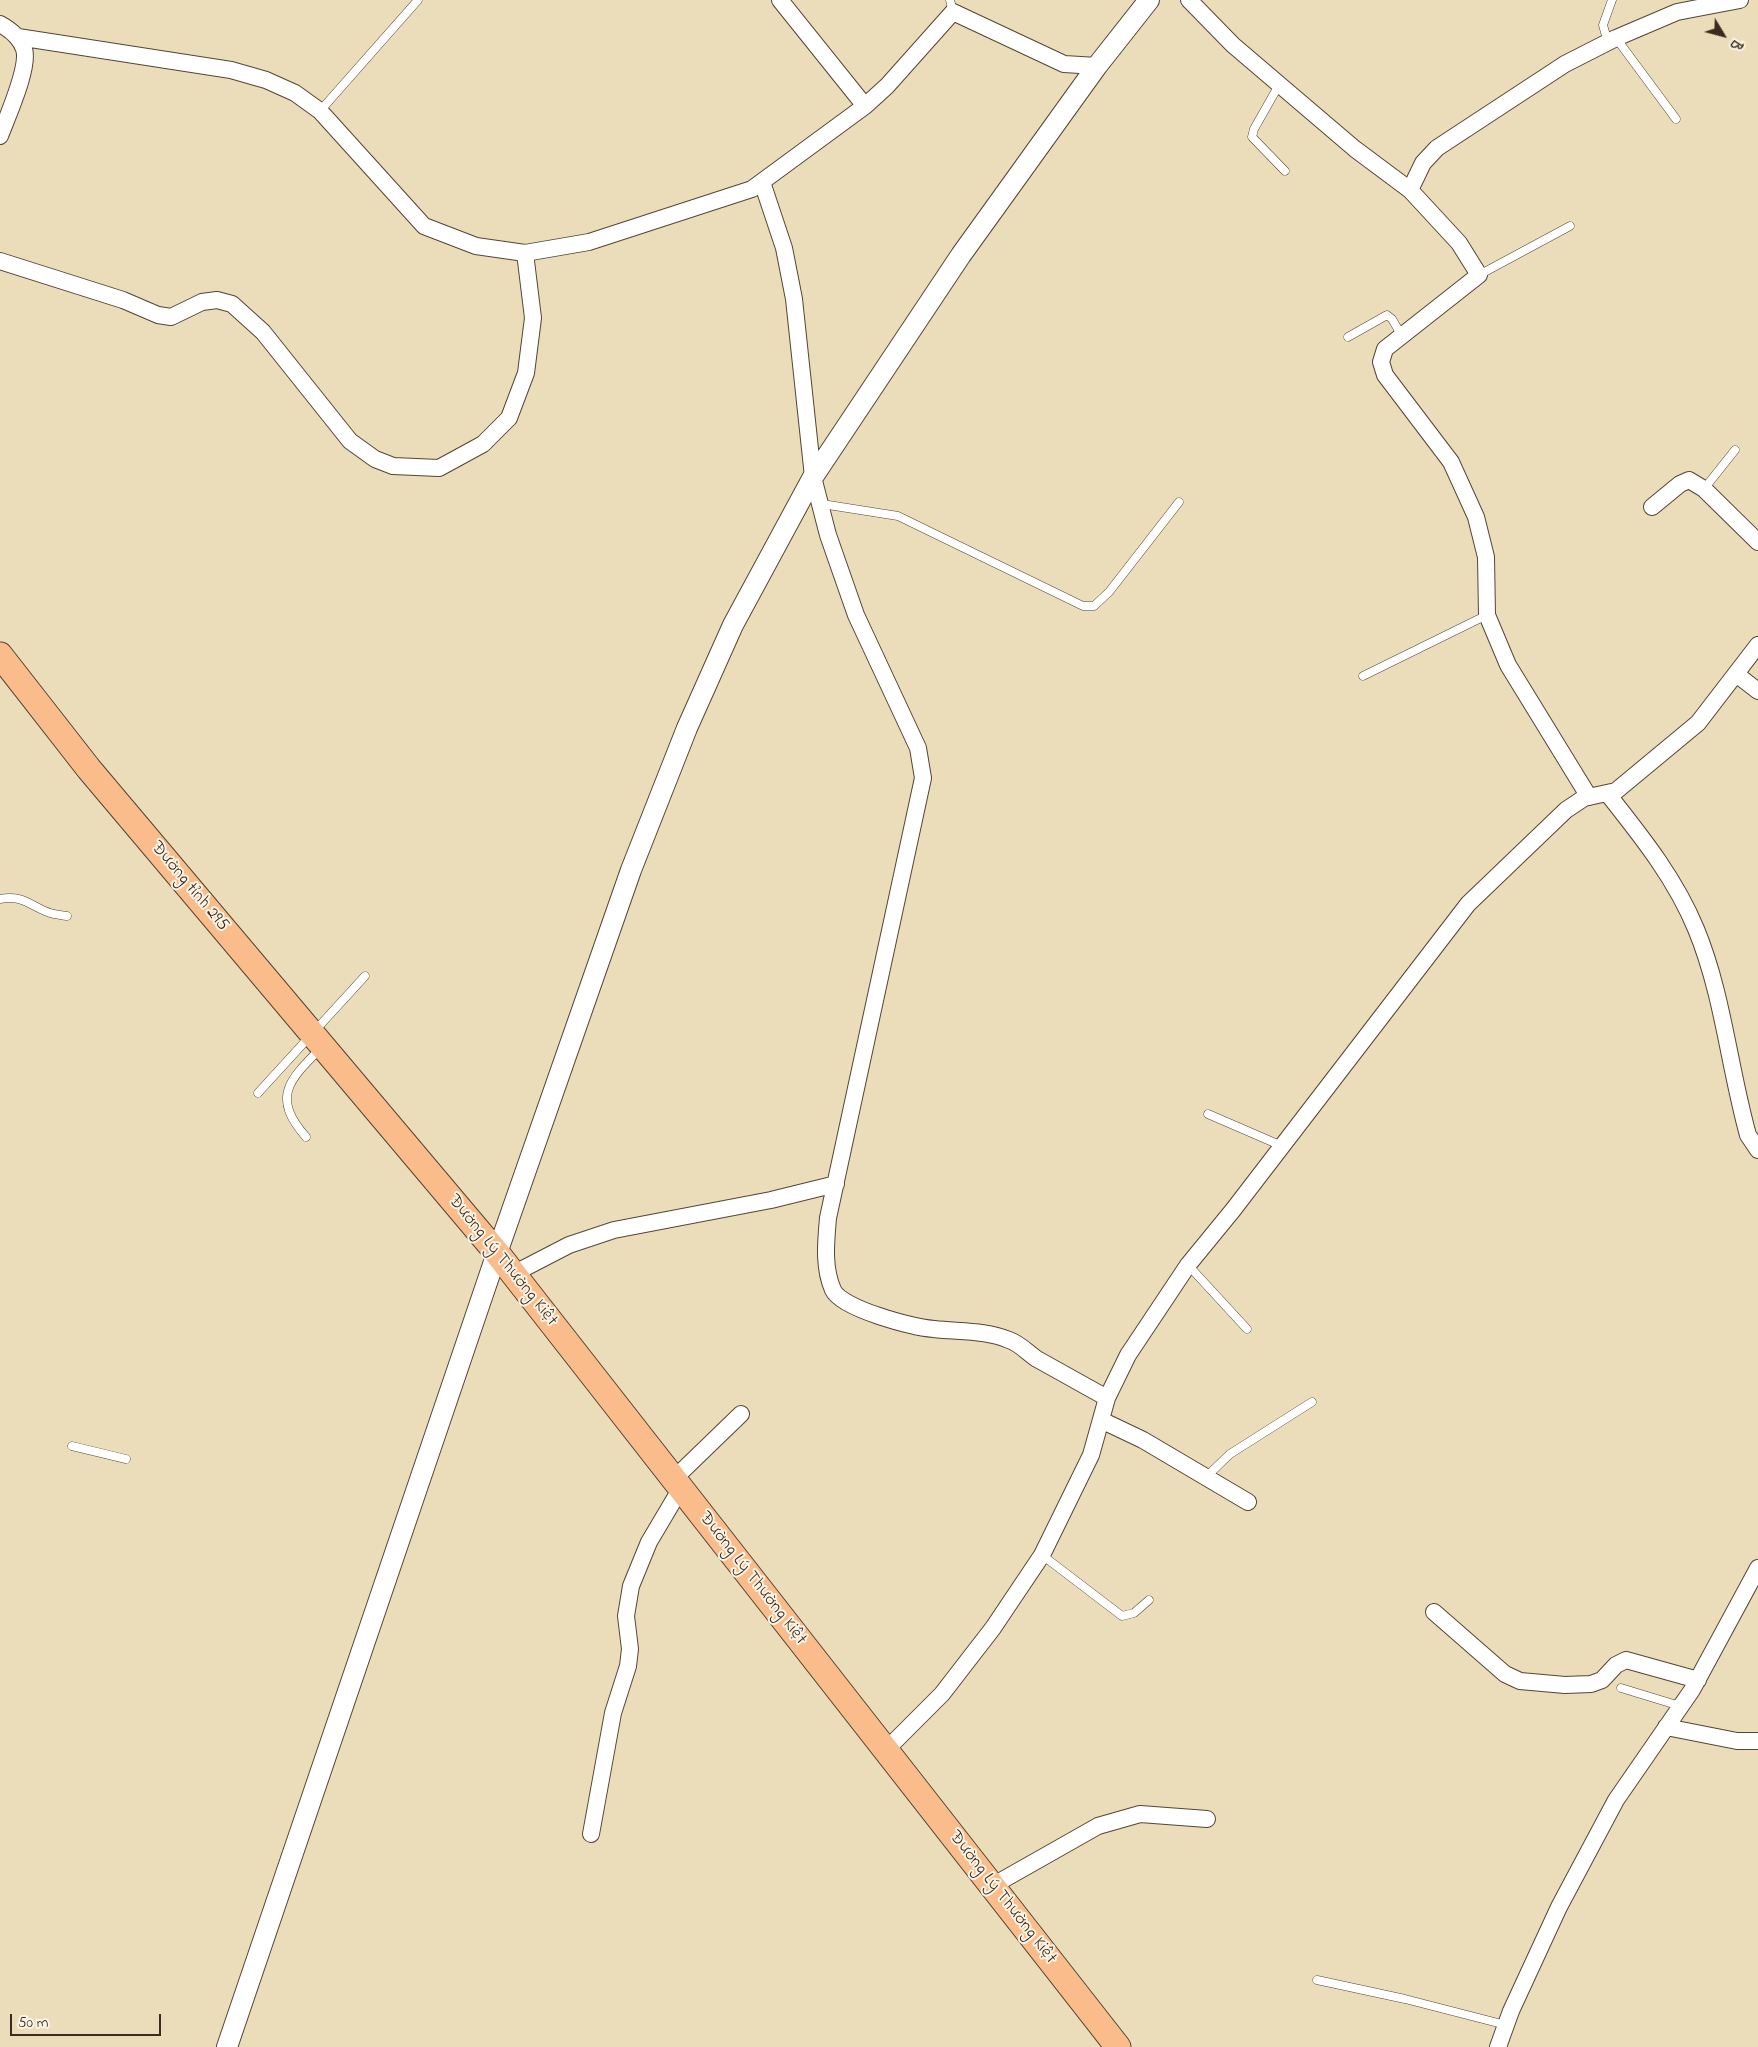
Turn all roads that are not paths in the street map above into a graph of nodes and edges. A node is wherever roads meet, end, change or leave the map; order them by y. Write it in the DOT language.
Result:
graph roads {
  1 [pos="418,0"];
  2 [pos="780,0"];
  3 [pos="1148,0"];
  4 [pos="1189,0"];
  5 [pos="1612,0"];
  6 [pos="1740,0"];
  7 [pos="952,6"];
  8 [pos="0,24"];
  9 [pos="18,37"];
  10 [pos="1612,40"];
  11 [pos="1097,66"];
  12 [pos="1279,85"];
  13 [pos="865,106"];
  14 [pos="320,111"];
  15 [pos="1676,119"];
  16 [pos="0,136"];
  17 [pos="1285,171"];
  18 [pos="762,182"];
  19 [pos="1410,190"];
  20 [pos="1570,226"];
  21 [pos="525,253"];
  22 [pos="0,261"];
  23 [pos="1479,275"];
  24 [pos="1402,336"];
  25 [pos="1348,337"];
  26 [pos="1735,450"];
  27 [pos="813,477"];
  28 [pos="1704,488"];
  29 [pos="1180,502"];
  30 [pos="822,504"];
  31 [pos="1652,507"];
  32 [pos="1758,542"];
  33 [pos="1486,615"];
  34 [pos="1758,645"];
  35 [pos="0,656"];
  36 [pos="1736,674"];
  37 [pos="1362,676"];
  38 [pos="1758,691"];
  39 [pos="1607,793"];
  40 [pos="1589,797"];
  41 [pos="0,899"];
  42 [pos="67,916"];
  43 [pos="365,976"];
  44 [pos="317,1040"];
  45 [pos="258,1093"];
  46 [pos="1208,1114"];
  47 [pos="382,1115"];
  48 [pos="306,1137"];
  49 [pos="1282,1146"];
  50 [pos="1758,1150"];
  51 [pos="836,1184"];
  52 [pos="497,1253"];
  53 [pos="1188,1265"];
  54 [pos="513,1274"];
  55 [pos="1247,1329"];
  56 [pos="1107,1398"];
  57 [pos="1312,1402"];
  58 [pos="742,1414"];
  59 [pos="1101,1420"];
  60 [pos="72,1446"];
  61 [pos="126,1459"];
  62 [pos="1206,1477"];
  63 [pos="679,1485"];
  64 [pos="1248,1502"];
  65 [pos="1042,1555"];
  66 [pos="1758,1568"];
  67 [pos="1149,1600"];
  68 [pos="1434,1612"];
  69 [pos="1698,1680"];
  70 [pos="1621,1688"];
  71 [pos="1680,1706"];
  72 [pos="1666,1727"];
  73 [pos="1758,1741"];
  74 [pos="886,1750"];
  75 [pos="1207,1819"];
  76 [pos="591,1834"];
  77 [pos="992,1886"];
  78 [pos="1317,1980"];
  79 [pos="1506,2025"];
  80 [pos="227,2047"];
  81 [pos="1118,2047"];
  82 [pos="1498,2047"];
  1 -- 14 [label="lane"];
  2 -- 13 [label="street"];
  3 -- 11 [label="street"];
  4 -- 12 [label="street"];
  5 -- 10 [label="lane"];
  6 -- 10 [label="street"];
  7 -- 11 [label="street"];
  7 -- 13 [label="street"];
  8 -- 9 [label="street"];
  9 -- 14 [label="street"];
  9 -- 16 [label="street"];
  10 -- 15 [label="lane"];
  10 -- 19 [label="street"];
  11 -- 27 [label="street"];
  12 -- 17 [label="lane"];
  12 -- 19 [label="street"];
  13 -- 18 [label="street"];
  14 -- 21 [label="street"];
  18 -- 21 [label="street"];
  18 -- 27 [label="street"];
  19 -- 23 [label="street"];
  20 -- 23 [label="lane"];
  21 -- 22 [label="street"];
  23 -- 24 [label="street"];
  24 -- 25 [label="lane"];
  24 -- 33 [label="street"];
  26 -- 28 [label="lane"];
  27 -- 30 [label="street"];
  27 -- 52 [label="street"];
  28 -- 31 [label="street"];
  28 -- 32 [label="street"];
  29 -- 30 [label="lane"];
  30 -- 51 [label="street"];
  33 -- 37 [label="lane"];
  33 -- 40 [label="street"];
  34 -- 36 [label="street"];
  35 -- 44 [label="main road, Đường tỉnh 295"];
  36 -- 38 [label="street"];
  36 -- 39 [label="street"];
  39 -- 40 [label="street"];
  39 -- 50 [label="street"];
  40 -- 49 [label="street"];
  41 -- 42 [label="lane"];
  43 -- 44 [label="lane"];
  44 -- 45 [label="lane"];
  44 -- 47 [label="main road, Đường tỉnh 295"];
  44 -- 48 [label="lane"];
  46 -- 49 [label="lane"];
  47 -- 52 [label="main road, Đường Lý Thường Kiệt"];
  49 -- 53 [label="street"];
  51 -- 54 [label="street"];
  51 -- 56 [label="street"];
  52 -- 54 [label="main road, Đường Lý Thường Kiệt"];
  52 -- 80 [label="street"];
  53 -- 55 [label="lane"];
  53 -- 56 [label="street"];
  54 -- 63 [label="main road, Đường Lý Thường Kiệt"];
  56 -- 59 [label="street"];
  57 -- 62 [label="lane"];
  58 -- 63 [label="street"];
  59 -- 62 [label="street"];
  59 -- 65 [label="street"];
  60 -- 61 [label="lane"];
  62 -- 64 [label="street"];
  63 -- 74 [label="main road, Đường Lý Thường Kiệt"];
  63 -- 76 [label="street"];
  65 -- 67 [label="lane"];
  65 -- 74 [label="street"];
  66 -- 69 [label="street"];
  68 -- 69 [label="street"];
  69 -- 71 [label="street"];
  70 -- 71 [label="lane"];
  71 -- 72 [label="street"];
  72 -- 73 [label="street"];
  72 -- 79 [label="street"];
  74 -- 77 [label="main road, Đường Lý Thường Kiệt"];
  75 -- 77 [label="street"];
  77 -- 81 [label="main road, Đường Lý Thường Kiệt"];
  78 -- 79 [label="lane"];
  79 -- 82 [label="street"];
}
